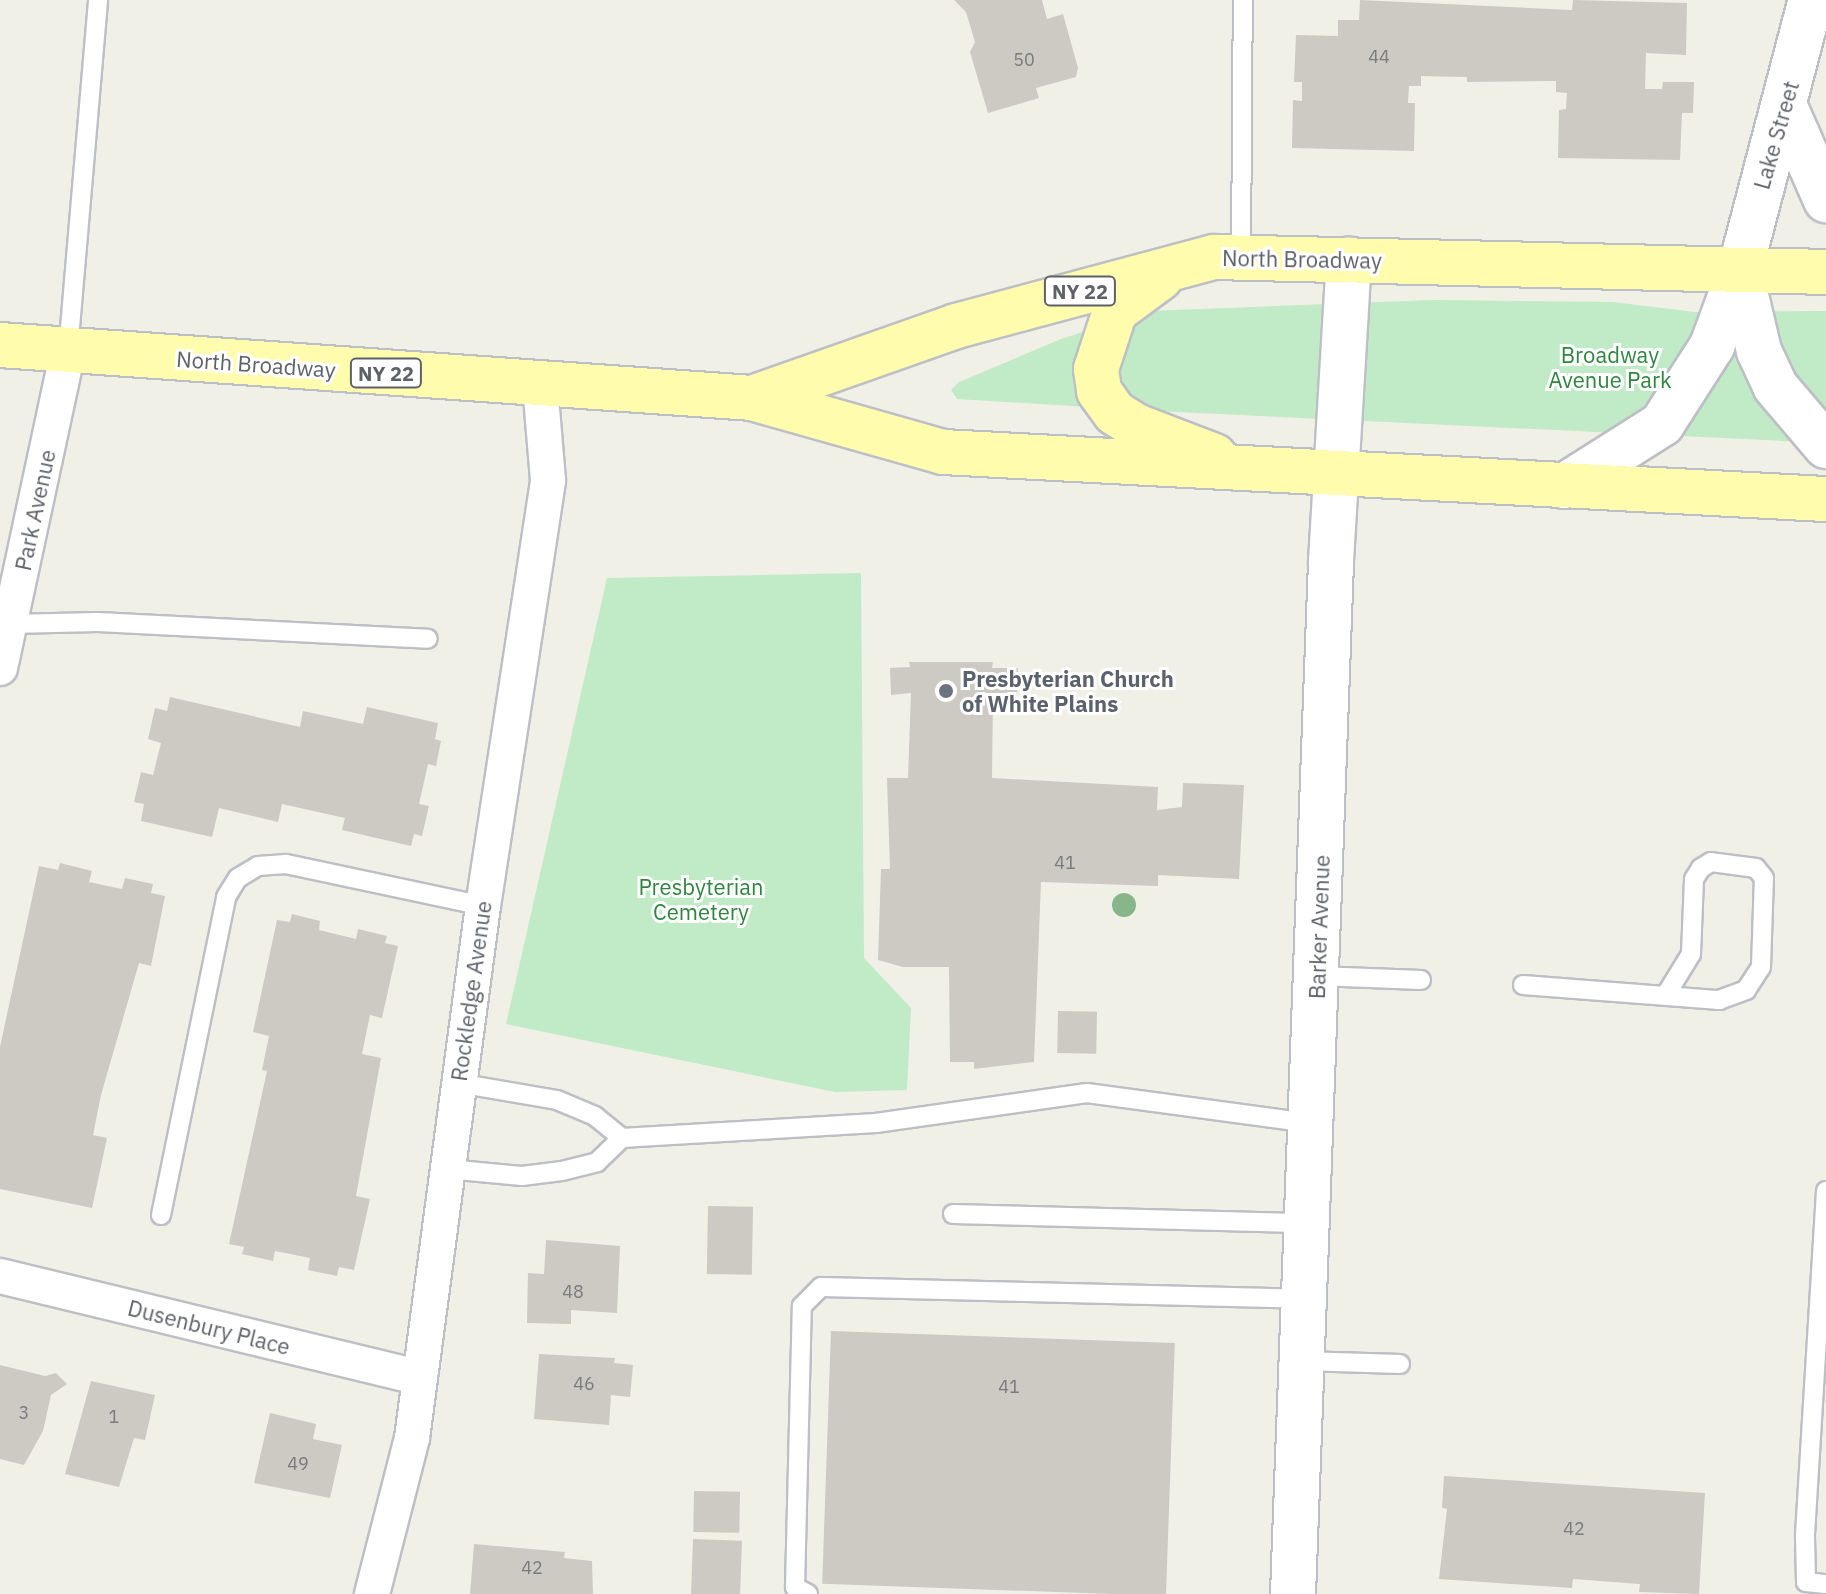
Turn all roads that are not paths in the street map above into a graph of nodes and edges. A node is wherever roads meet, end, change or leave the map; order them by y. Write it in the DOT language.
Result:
graph roads {
  1 [pos="98,0"];
  2 [pos="1243,0"];
  3 [pos="1811,0"];
  4 [pos="1785,107"];
  5 [pos="1826,200"];
  6 [pos="1228,257"];
  7 [pos="1349,260"];
  8 [pos="1740,270"];
  9 [pos="1826,272"];
  10 [pos="0,345"];
  11 [pos="68,351"];
  12 [pos="540,385"];
  13 [pos="752,398"];
  14 [pos="1826,446"];
  15 [pos="1254,471"];
  16 [pos="1336,475"];
  17 [pos="1564,486"];
  18 [pos="1826,499"];
  19 [pos="10,624"];
  20 [pos="428,639"];
  21 [pos="0,668"];
  22 [pos="483,906"];
  23 [pos="1317,976"];
  24 [pos="1421,980"];
  25 [pos="1523,985"];
  26 [pos="1667,993"];
  27 [pos="458,1083"];
  28 [pos="1311,1123"];
  29 [pos="622,1138"];
  30 [pos="447,1169"];
  31 [pos="1826,1191"];
  32 [pos="953,1214"];
  33 [pos="161,1215"];
  34 [pos="1307,1223"];
  35 [pos="0,1276"];
  36 [pos="1304,1299"];
  37 [pos="1302,1361"];
  38 [pos="1400,1364"];
  39 [pos="418,1377"];
  40 [pos="1826,1584"];
  41 [pos="372,1594"];
  42 [pos="808,1594"];
  43 [pos="1293,1594"];
  1 -- 11 [label="lane"];
  2 -- 6 [label="lane"];
  3 -- 4 [label="street, Lake Street"];
  4 -- 5 [label="street"];
  4 -- 8 [label="street, Lake Street"];
  6 -- 7 [label="main road, North Broadway / NY 22"];
  6 -- 13 [label="main road, North Broadway / NY 22"];
  6 -- 15 [label="main road"];
  7 -- 8 [label="main road, North Broadway / NY 22"];
  7 -- 16 [label="street, Barker Avenue"];
  8 -- 9 [label="main road, North Broadway / NY 22"];
  8 -- 14 [label="street"];
  8 -- 17 [label="street, Lake Street"];
  10 -- 11 [label="main road, North Broadway / NY 22"];
  11 -- 12 [label="main road, North Broadway / NY 22"];
  11 -- 19 [label="street, Park Avenue"];
  12 -- 13 [label="main road, North Broadway / NY 22"];
  12 -- 22 [label="street, Rockledge Avenue"];
  13 -- 15 [label="main road, North Broadway / NY 22"];
  15 -- 16 [label="main road, North Broadway / NY 22"];
  16 -- 17 [label="main road, North Broadway / NY 22"];
  16 -- 23 [label="street, Barker Avenue"];
  17 -- 18 [label="main road, North Broadway / NY 22"];
  19 -- 20 [label="lane"];
  19 -- 21 [label="street, Park Avenue"];
  22 -- 27 [label="street, Rockledge Avenue"];
  22 -- 33 [label="lane"];
  23 -- 24 [label="lane"];
  23 -- 28 [label="street, Barker Avenue"];
  25 -- 26 [label="lane"];
  26 -- 26 [label="lane"];
  27 -- 29 [label="lane"];
  27 -- 30 [label="street, Rockledge Avenue"];
  28 -- 29 [label="lane"];
  28 -- 34 [label="street, Barker Avenue"];
  29 -- 30 [label="lane"];
  30 -- 39 [label="street, Rockledge Avenue"];
  31 -- 40 [label="lane"];
  32 -- 34 [label="lane"];
  34 -- 36 [label="street, Barker Avenue"];
  35 -- 39 [label="street, Dusenbury Place"];
  36 -- 37 [label="street, Barker Avenue"];
  36 -- 42 [label="lane"];
  37 -- 38 [label="lane"];
  37 -- 43 [label="street, Barker Avenue"];
  39 -- 41 [label="street, Rockledge Avenue"];
}
